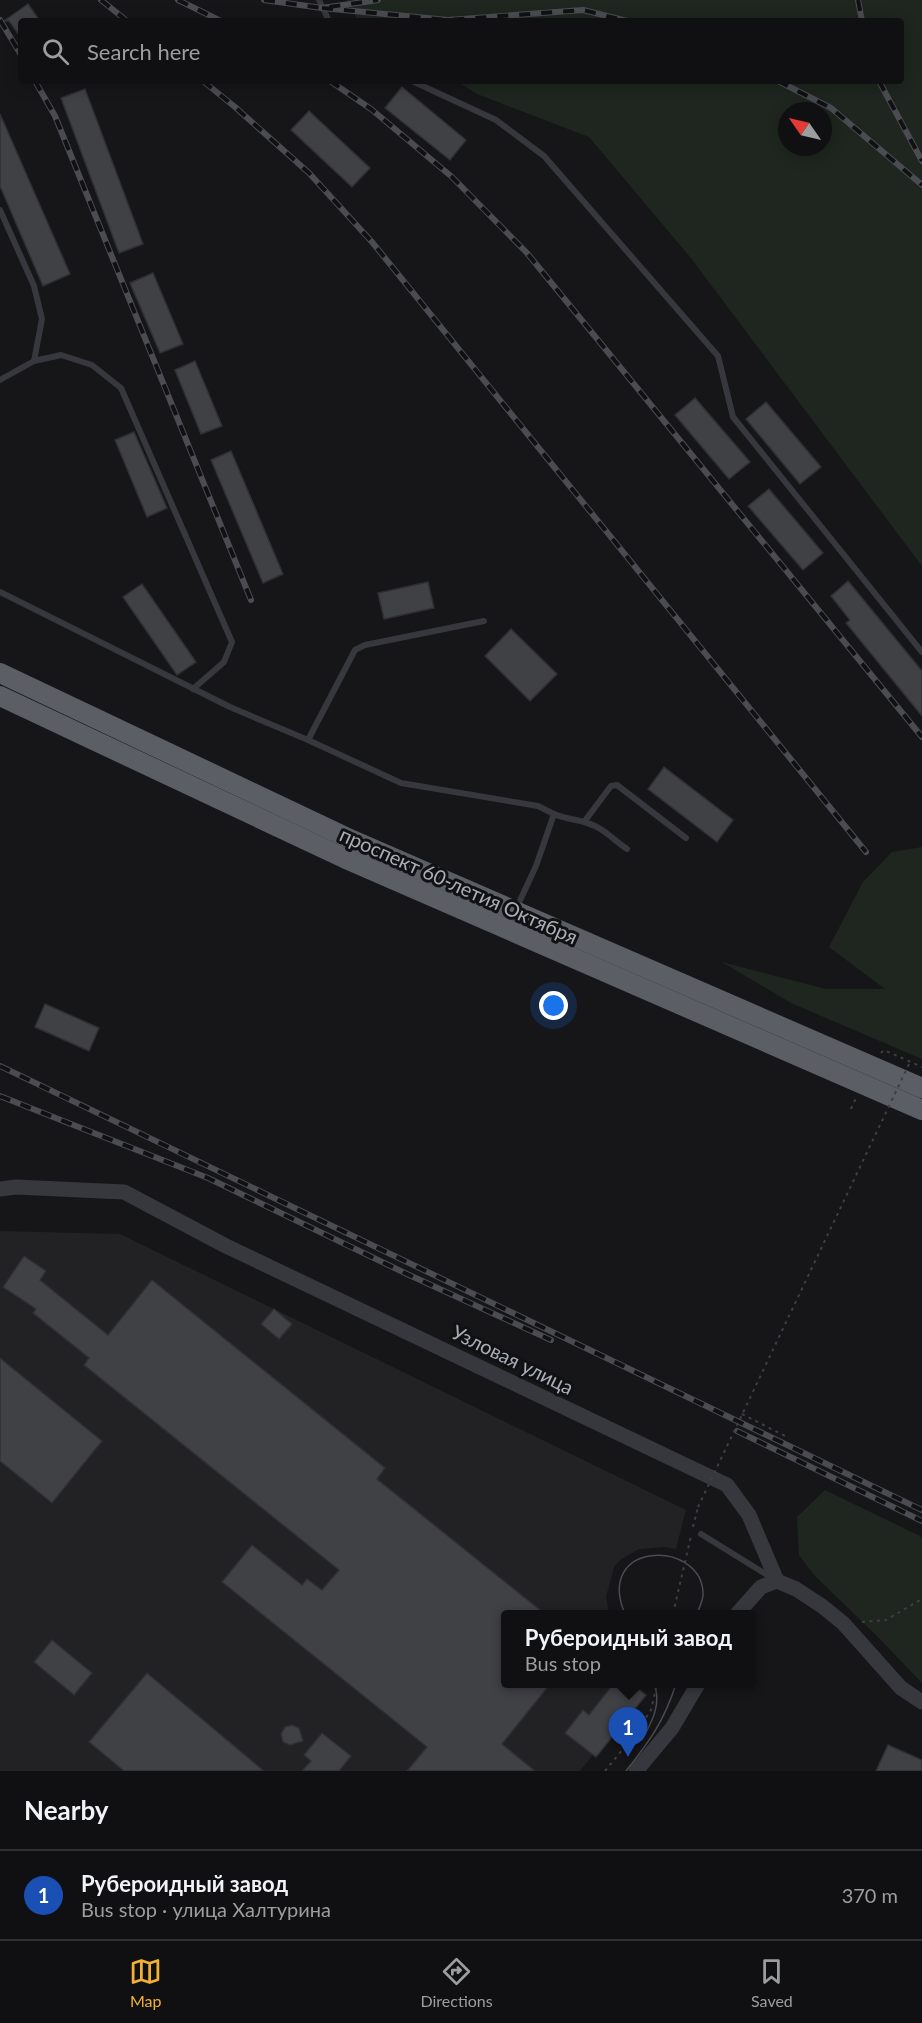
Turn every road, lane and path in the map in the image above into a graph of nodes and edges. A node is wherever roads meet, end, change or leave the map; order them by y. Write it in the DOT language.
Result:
graph roads {
  1 [pos="319,0"];
  2 [pos="328,18"];
  3 [pos="418,84"];
  4 [pos="0,210"];
  5 [pos="34,361"];
  6 [pos="0,380"];
  7 [pos="0,592"];
  8 [pos="484,621"];
  9 [pos="922,652"];
  10 [pos="0,673"];
  11 [pos="193,689"];
  12 [pos="0,696"];
  13 [pos="308,740"];
  14 [pos="554,814"];
  15 [pos="584,822"];
  16 [pos="686,838"];
  17 [pos="627,849"];
  18 [pos="516,910"];
  19 [pos="507,929"];
  20 [pos="884,1050"];
  21 [pos="910,1062"];
  22 [pos="922,1067"];
  23 [pos="922,1088"];
  24 [pos="922,1110"];
  25 [pos="0,1189"];
  26 [pos="742,1414"];
  27 [pos="787,1437"];
  28 [pos="701,1534"];
  29 [pos="777,1581"];
  30 [pos="922,1599"];
  31 [pos="674,1610"];
  32 [pos="741,1610"];
  33 [pos="843,1623"];
  34 [pos="656,1688"];
  35 [pos="695,1688"];
  36 [pos="922,1702"];
  37 [pos="605,1771"];
  38 [pos="636,1771"];
  1 -- 2 [label="lane"];
  3 -- 9 [label="lane"];
  4 -- 5 [label="lane"];
  5 -- 6 [label="lane"];
  5 -- 11 [label="lane"];
  7 -- 11 [label="lane"];
  8 -- 13 [label="lane"];
  10 -- 18 [label="highway, проспект 60-летия Октября"];
  11 -- 13 [label="lane"];
  12 -- 19 [label="highway, проспект 60-летия Октября"];
  13 -- 14 [label="lane"];
  14 -- 15 [label="lane"];
  14 -- 18 [label="lane"];
  15 -- 16 [label="lane"];
  15 -- 17 [label="lane"];
  18 -- 19 [label="lane"];
  18 -- 23 [label="highway, проспект 60-летия Октября"];
  19 -- 24 [label="highway, проспект 60-летия Октября"];
  20 -- 21 [label="path"];
  21 -- 22 [label="path"];
  21 -- 26 [label="path, bridge"];
  25 -- 29 [label="street, Узловая улица"];
  26 -- 27 [label="path"];
  26 -- 31 [label="path, bridge"];
  28 -- 29 [label="lane"];
  29 -- 32 [label="street"];
  29 -- 33 [label="street"];
  30 -- 33 [label="path"];
  33 -- 36 [label="street"];
  34 -- 37 [label="path"];
  35 -- 38 [label="street"];
}
